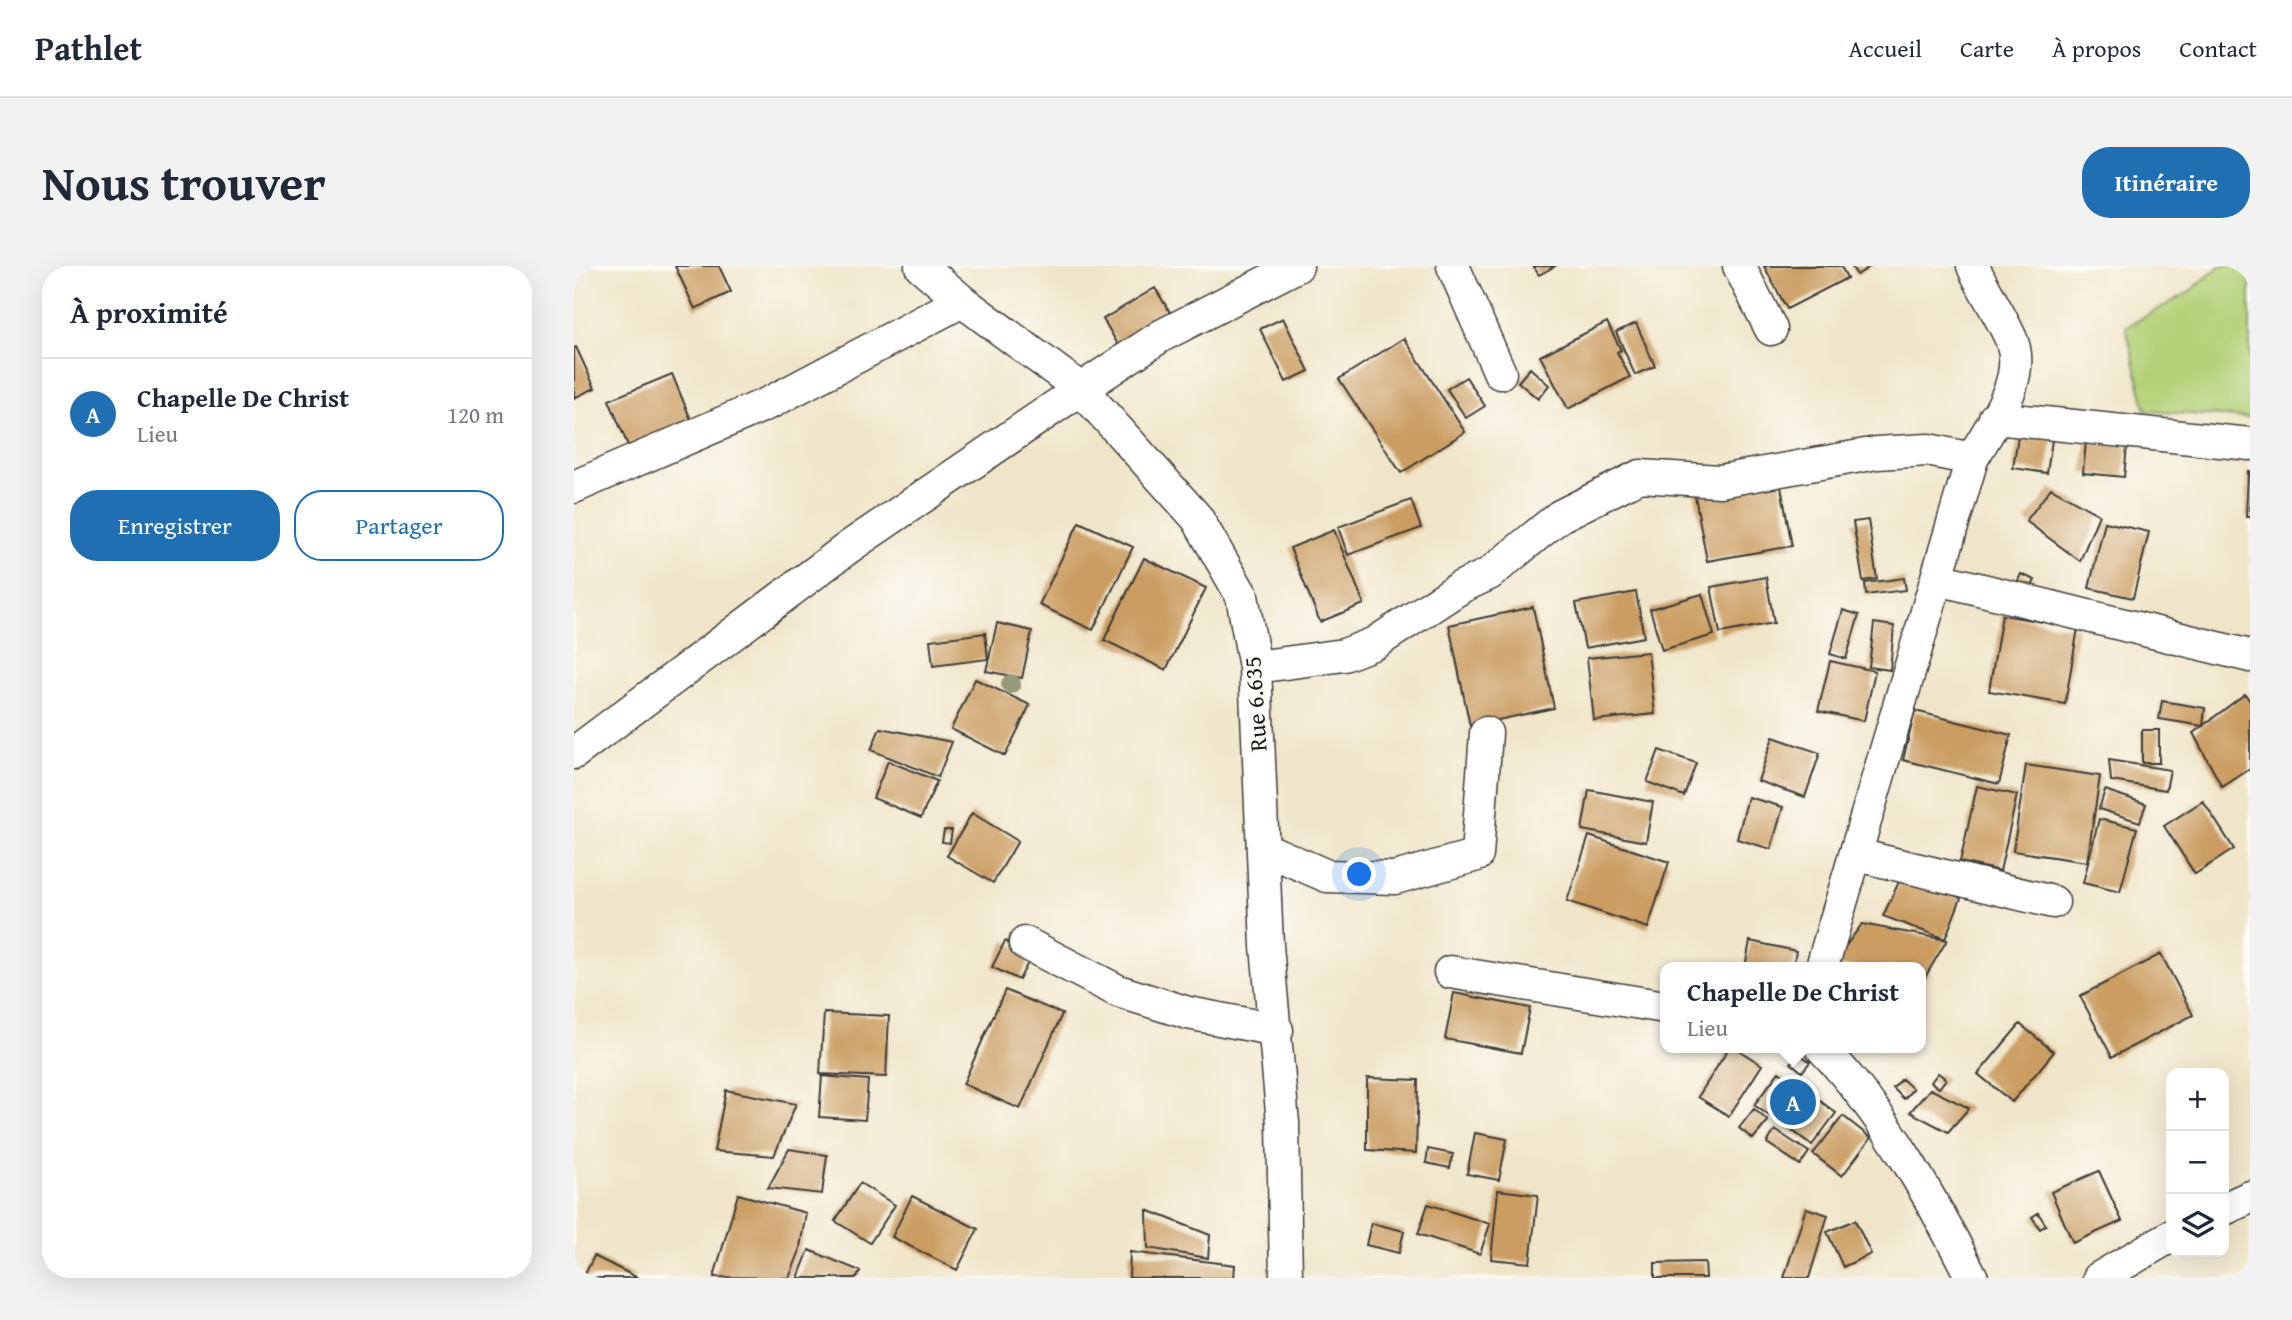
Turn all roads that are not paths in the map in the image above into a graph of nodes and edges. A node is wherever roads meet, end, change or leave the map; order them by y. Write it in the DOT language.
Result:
graph roads {
  1 [pos="921,266"];
  2 [pos="1297,266"];
  3 [pos="1453,266"];
  4 [pos="1739,266"];
  5 [pos="1973,266"];
  6 [pos="962,301"];
  7 [pos="1771,329"];
  8 [pos="1500,373"];
  9 [pos="1081,389"];
  10 [pos="1994,418"];
  11 [pos="2250,444"];
  12 [pos="1972,459"];
  13 [pos="574,487"];
  14 [pos="1938,579"];
  15 [pos="2250,656"];
  16 [pos="1255,667"];
  17 [pos="1486,733"];
  18 [pos="574,753"];
  19 [pos="1265,849"];
  20 [pos="1857,855"];
  21 [pos="2053,902"];
  22 [pos="1025,943"];
  23 [pos="1824,962"];
  24 [pos="1450,972"];
  25 [pos="1660,1006"];
  26 [pos="1277,1030"];
  27 [pos="1827,1053"];
  28 [pos="2250,1196"];
  29 [pos="2229,1206"];
  30 [pos="2166,1239"];
  31 [pos="1286,1278"];
  32 [pos="1972,1278"];
  33 [pos="2099,1278"];
  1 -- 6 [label="street, Rue 6.635"];
  2 -- 9 [label="street"];
  3 -- 8 [label="street"];
  4 -- 7 [label="street"];
  5 -- 10 [label="street"];
  6 -- 9 [label="street, Rue 6.635"];
  6 -- 13 [label="street"];
  9 -- 16 [label="street, Rue 6.635"];
  9 -- 18 [label="street"];
  10 -- 11 [label="street"];
  10 -- 12 [label="street"];
  12 -- 14 [label="street"];
  12 -- 16 [label="street"];
  14 -- 15 [label="street"];
  14 -- 20 [label="street"];
  16 -- 19 [label="street, Rue 6.635"];
  17 -- 19 [label="street"];
  19 -- 26 [label="street, Rue 6.635"];
  20 -- 21 [label="street"];
  20 -- 23 [label="street"];
  22 -- 26 [label="street"];
  24 -- 25 [label="street"];
  26 -- 31 [label="street, Rue 6.635"];
  27 -- 32 [label="street"];
  28 -- 29 [label="street"];
  30 -- 33 [label="street"];
}
